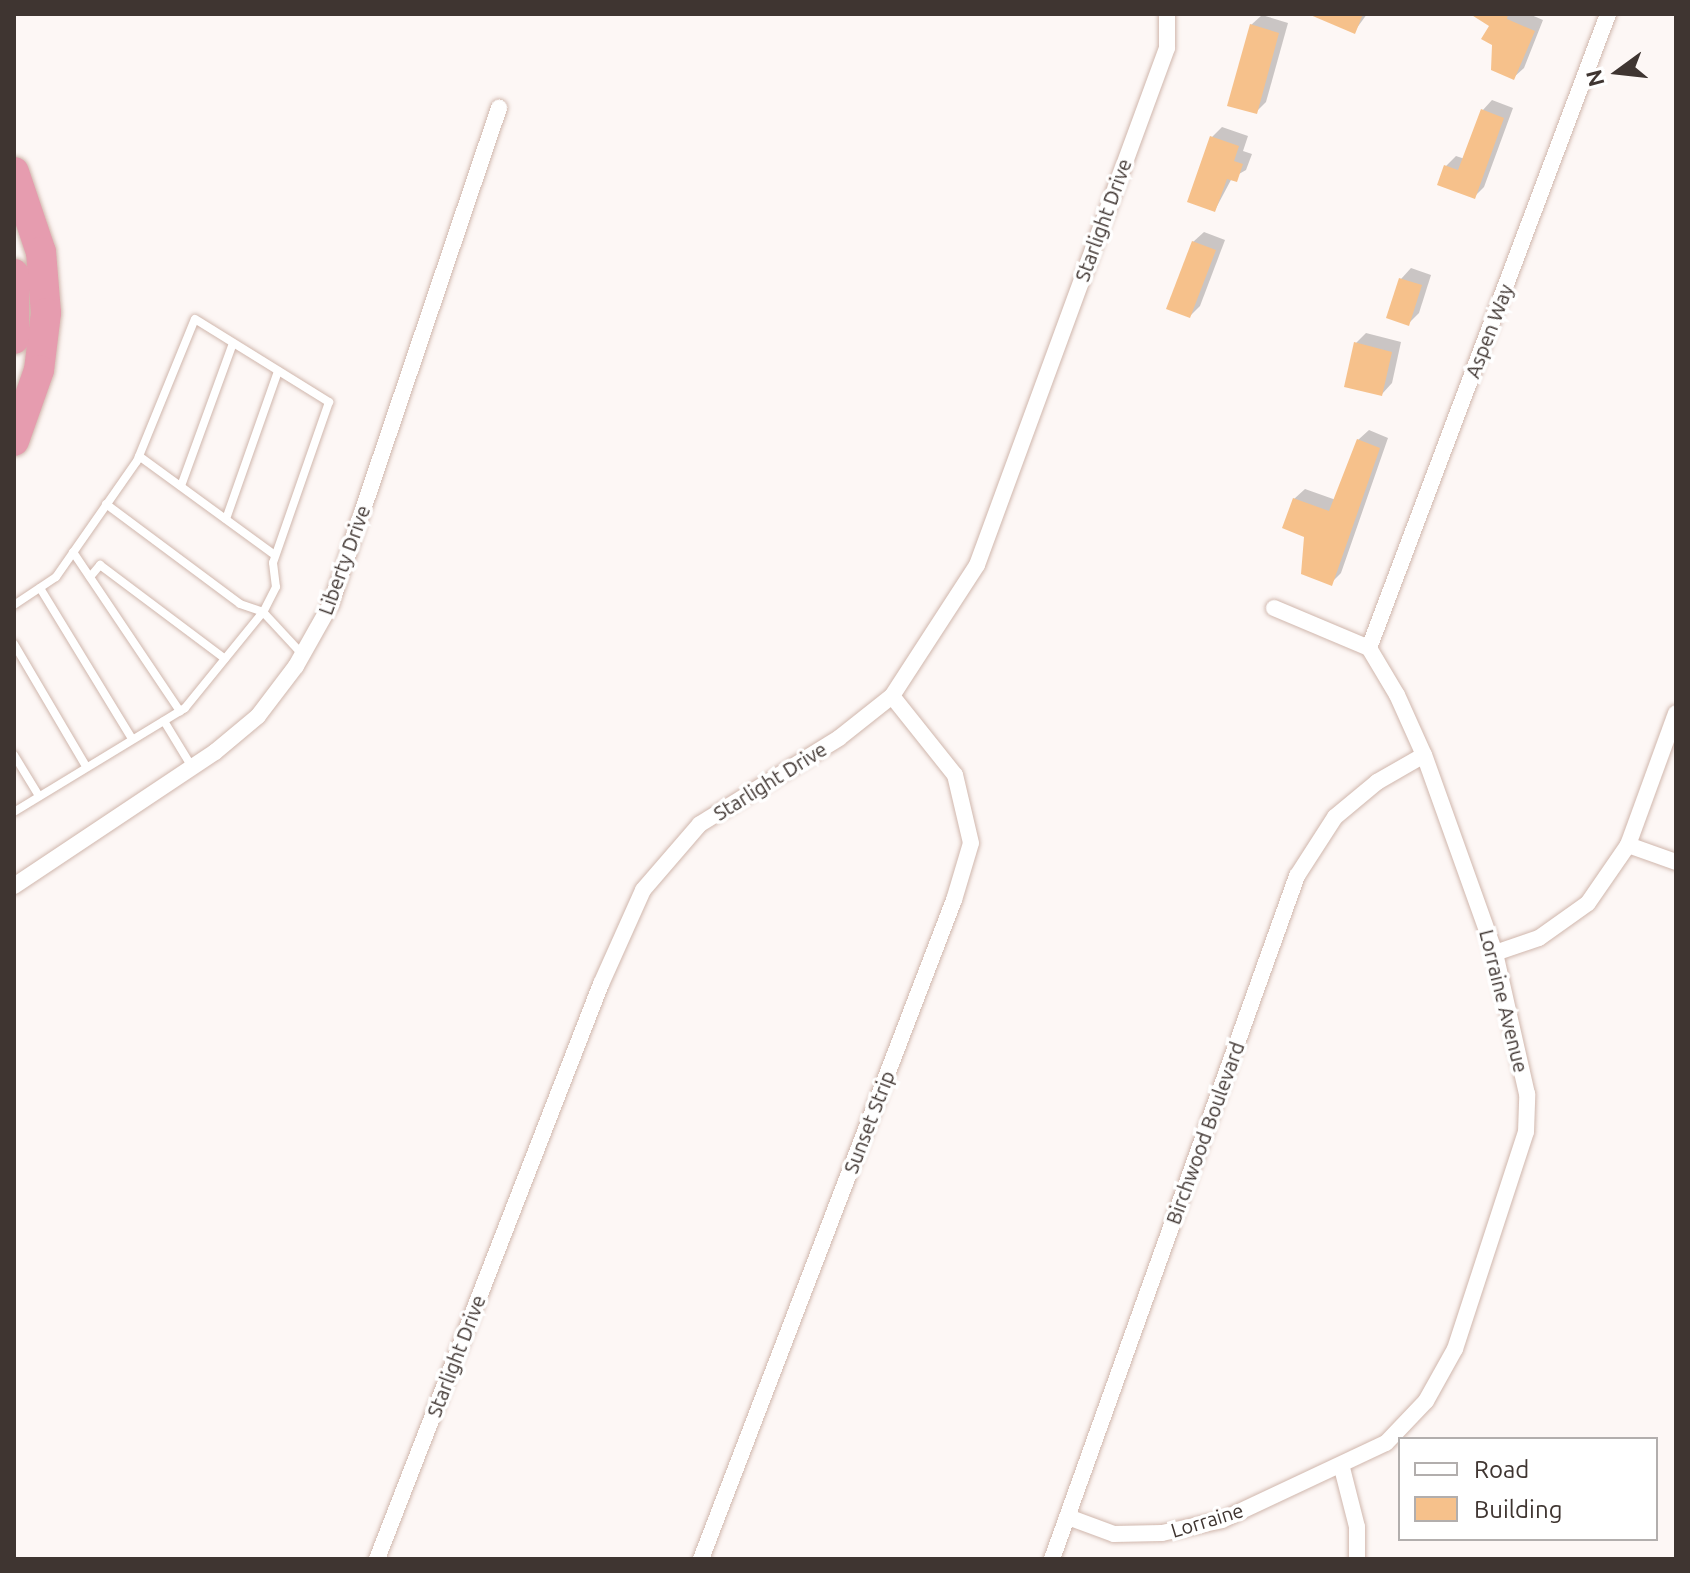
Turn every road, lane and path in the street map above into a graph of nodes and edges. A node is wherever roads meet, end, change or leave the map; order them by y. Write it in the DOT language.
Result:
graph roads {
  1 [pos="1167,14"];
  2 [pos="1608,14"];
  3 [pos="499,108"];
  4 [pos="14,172"];
  5 [pos="14,274"];
  6 [pos="14,339"];
  7 [pos="233,343"];
  8 [pos="278,371"];
  9 [pos="14,441"];
  10 [pos="139,456"];
  11 [pos="181,486"];
  12 [pos="106,504"];
  13 [pos="226,519"];
  14 [pos="73,552"];
  15 [pos="275,555"];
  16 [pos="90,577"];
  17 [pos="40,588"];
  18 [pos="14,605"];
  19 [pos="1274,608"];
  20 [pos="263,612"];
  21 [pos="14,644"];
  22 [pos="1369,648"];
  23 [pos="302,654"];
  24 [pos="225,659"];
  25 [pos="892,696"];
  26 [pos="180,711"];
  27 [pos="1676,713"];
  28 [pos="164,721"];
  29 [pos="132,739"];
  30 [pos="14,755"];
  31 [pos="1424,755"];
  32 [pos="86,766"];
  33 [pos="192,768"];
  34 [pos="39,796"];
  35 [pos="14,812"];
  36 [pos="1628,845"];
  37 [pos="1676,862"];
  38 [pos="14,886"];
  39 [pos="1495,953"];
  40 [pos="1342,1468"];
  41 [pos="1068,1517"];
  42 [pos="377,1559"];
  43 [pos="701,1559"];
  44 [pos="1052,1559"];
  45 [pos="1357,1559"];
  1 -- 25 [label="street, Starlight Drive"];
  2 -- 22 [label="street, Aspen Way"];
  3 -- 23 [label="street, Liberty Drive"];
  4 -- 9 [label="highway"];
  5 -- 6 [label="highway"];
  7 -- 8 [label="lane"];
  7 -- 10 [label="lane"];
  7 -- 11 [label="lane"];
  8 -- 13 [label="lane"];
  8 -- 15 [label="lane"];
  10 -- 11 [label="lane"];
  10 -- 12 [label="lane"];
  11 -- 13 [label="lane"];
  12 -- 14 [label="lane"];
  12 -- 20 [label="lane"];
  13 -- 15 [label="lane"];
  14 -- 16 [label="lane"];
  14 -- 17 [label="lane"];
  15 -- 20 [label="lane"];
  16 -- 24 [label="lane"];
  16 -- 26 [label="lane"];
  17 -- 18 [label="lane"];
  17 -- 29 [label="lane"];
  19 -- 22 [label="street"];
  20 -- 23 [label="lane"];
  20 -- 24 [label="lane"];
  21 -- 32 [label="lane"];
  22 -- 31 [label="street, Lorraine Avenue"];
  23 -- 33 [label="street, Liberty Drive"];
  24 -- 26 [label="lane"];
  25 -- 42 [label="street, Starlight Drive"];
  25 -- 43 [label="street, Sunset Strip"];
  26 -- 28 [label="lane"];
  27 -- 36 [label="street"];
  28 -- 29 [label="lane"];
  28 -- 33 [label="lane"];
  29 -- 32 [label="lane"];
  30 -- 34 [label="lane"];
  31 -- 39 [label="street, Lorraine Avenue"];
  31 -- 41 [label="street, Birchwood Boulevard"];
  32 -- 34 [label="lane"];
  33 -- 38 [label="street, Liberty Drive"];
  34 -- 35 [label="lane"];
  36 -- 37 [label="street"];
  36 -- 39 [label="street"];
  39 -- 40 [label="street, Lorraine Avenue"];
  40 -- 41 [label="street, Lorraine"];
  40 -- 45 [label="street"];
  41 -- 44 [label="street, Birchwood Boulevard"];
}
